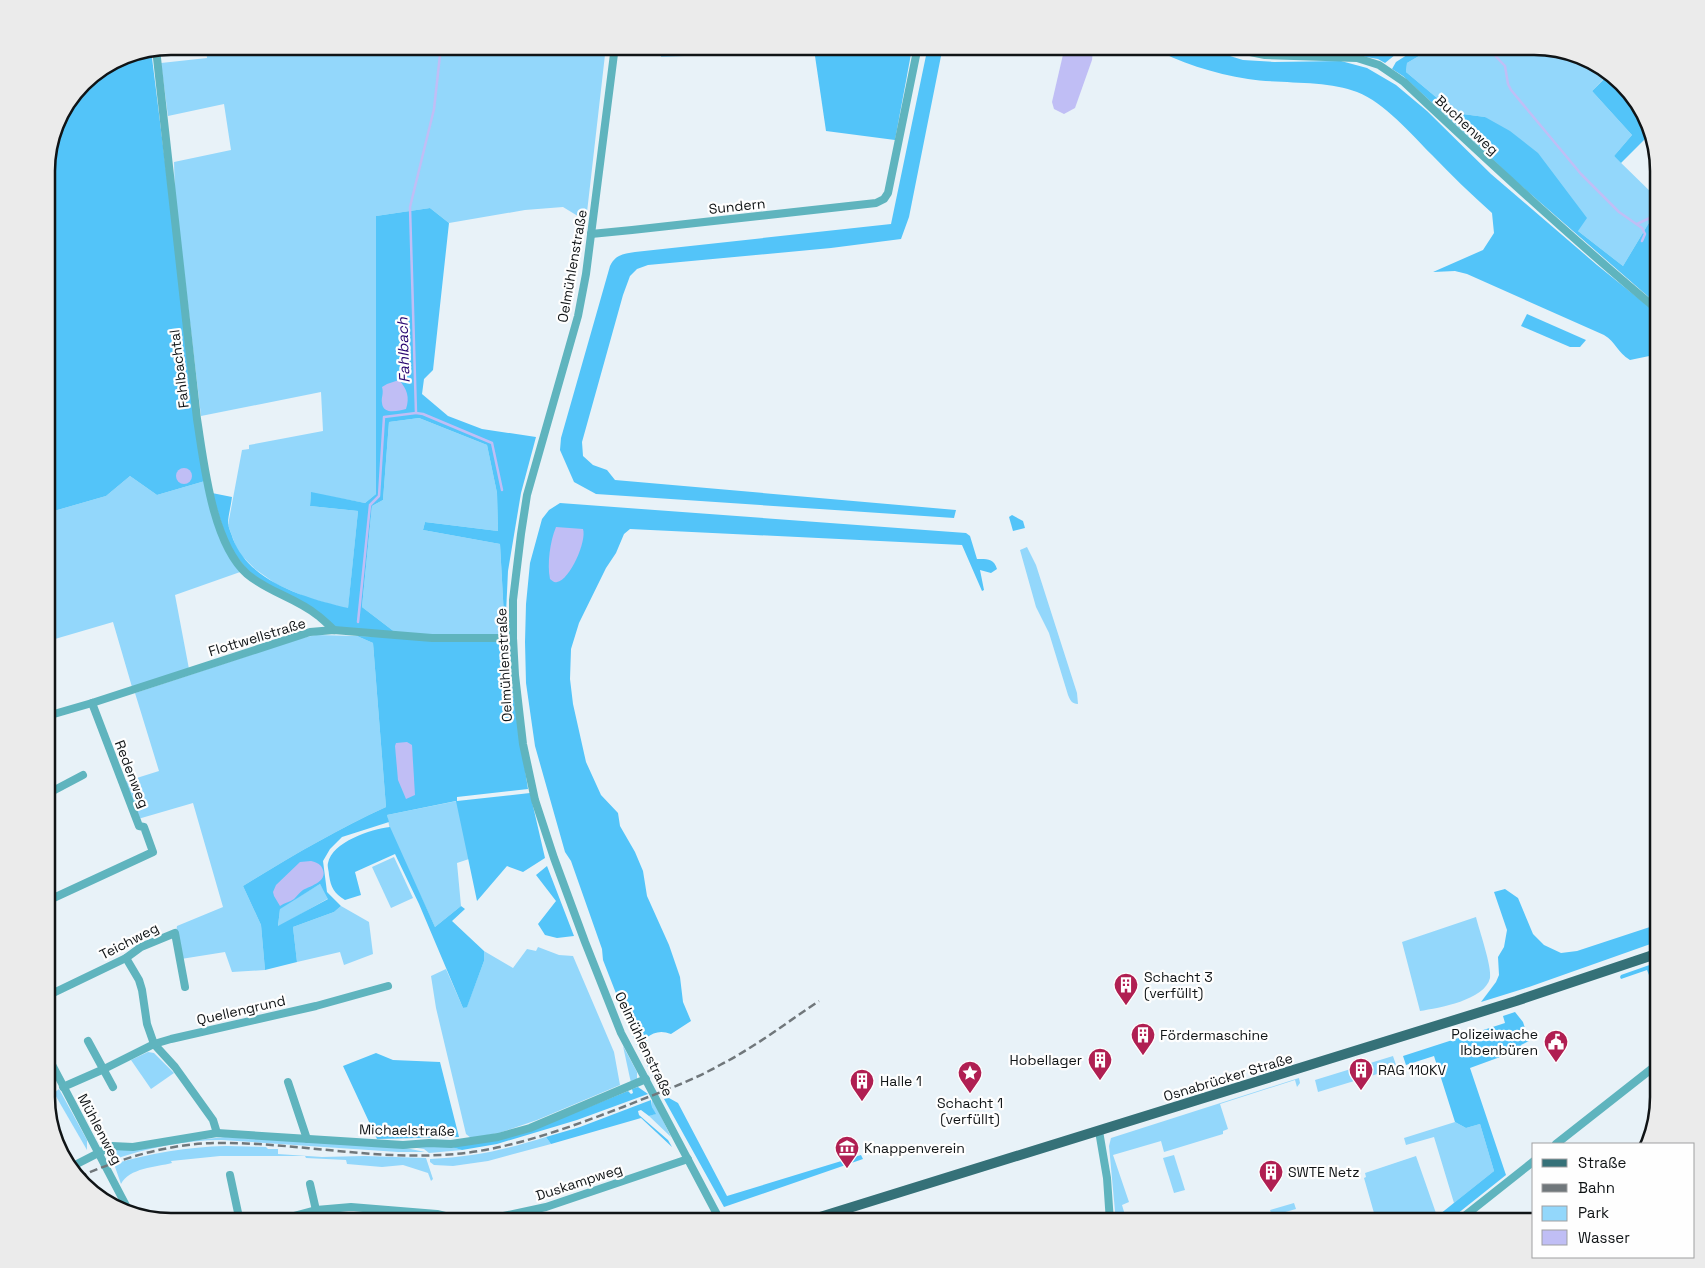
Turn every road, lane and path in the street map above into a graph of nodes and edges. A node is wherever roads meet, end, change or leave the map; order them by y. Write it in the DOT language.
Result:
graph roads {
  1 [pos="614,55"];
  2 [pos="916,55"];
  3 [pos="1265,55"];
  4 [pos="157,56"];
  5 [pos="592,234"];
  6 [pos="1650,303"];
  7 [pos="334,630"];
  8 [pos="512,638"];
  9 [pos="92,703"];
  10 [pos="55,713"];
  11 [pos="84,775"];
  12 [pos="55,790"];
  13 [pos="55,898"];
  14 [pos="1650,956"];
  15 [pos="126,958"];
  16 [pos="388,986"];
  17 [pos="184,987"];
  18 [pos="55,992"];
  19 [pos="88,1041"];
  20 [pos="154,1044"];
  21 [pos="104,1069"];
  22 [pos="1650,1070"];
  23 [pos="55,1072"];
  24 [pos="646,1079"];
  25 [pos="288,1082"];
  26 [pos="114,1086"];
  27 [pos="63,1087"];
  28 [pos="1099,1131"];
  29 [pos="217,1133"];
  30 [pos="307,1139"];
  31 [pos="1557,1143"];
  32 [pos="98,1153"];
  33 [pos="688,1159"];
  34 [pos="1532,1163"];
  35 [pos="77,1164"];
  36 [pos="230,1175"];
  37 [pos="310,1184"];
  38 [pos="119,1200"];
  39 [pos="316,1210"];
  40 [pos="238,1213"];
  41 [pos="305,1213"];
  42 [pos="425,1213"];
  43 [pos="518,1213"];
  44 [pos="716,1213"];
  45 [pos="833,1213"];
  46 [pos="1109,1213"];
  47 [pos="1468,1213"];
  1 -- 5 [label="street, Oelmühlenstraße"];
  2 -- 5 [label="street, Sundern"];
  3 -- 6 [label="street, Buchenweg"];
  4 -- 7 [label="street, Fahlbachtal"];
  5 -- 8 [label="street, Oelmühlenstraße"];
  7 -- 8 [label="street, Flottwellstraße"];
  7 -- 9 [label="street, Flottwellstraße"];
  8 -- 24 [label="street, Oelmühlenstraße"];
  9 -- 10 [label="street, Flottwellstraße"];
  9 -- 13 [label="street, Redenweg"];
  11 -- 12 [label="street"];
  14 -- 28 [label="main road, Osnabrücker Straße"];
  15 -- 17 [label="street, Teichweg"];
  15 -- 18 [label="street, Teichweg"];
  15 -- 20 [label="street"];
  16 -- 20 [label="street, Quellengrund"];
  19 -- 21 [label="street"];
  20 -- 21 [label="street, Quellengrund"];
  20 -- 29 [label="street"];
  21 -- 26 [label="street"];
  21 -- 27 [label="street, Quellengrund"];
  22 -- 31 [label="street"];
  23 -- 27 [label="street, Mühlenweg"];
  24 -- 30 [label="street, Michaelstraße"];
  24 -- 33 [label="street, Oelmühlenstraße"];
  25 -- 30 [label="street"];
  27 -- 32 [label="street, Mühlenweg"];
  28 -- 45 [label="main road, Osnabrücker Straße"];
  28 -- 46 [label="street"];
  29 -- 30 [label="street, Michaelstraße"];
  29 -- 32 [label="street, Michaelstraße"];
  32 -- 35 [label="street, Michaelstraße"];
  32 -- 38 [label="street, Mühlenweg"];
  33 -- 43 [label="street, Duskampweg"];
  33 -- 44 [label="street, Oelmühlenstraße"];
  34 -- 47 [label="street"];
  36 -- 40 [label="street"];
  37 -- 39 [label="street"];
  39 -- 41 [label="street"];
  39 -- 42 [label="street"];
}
